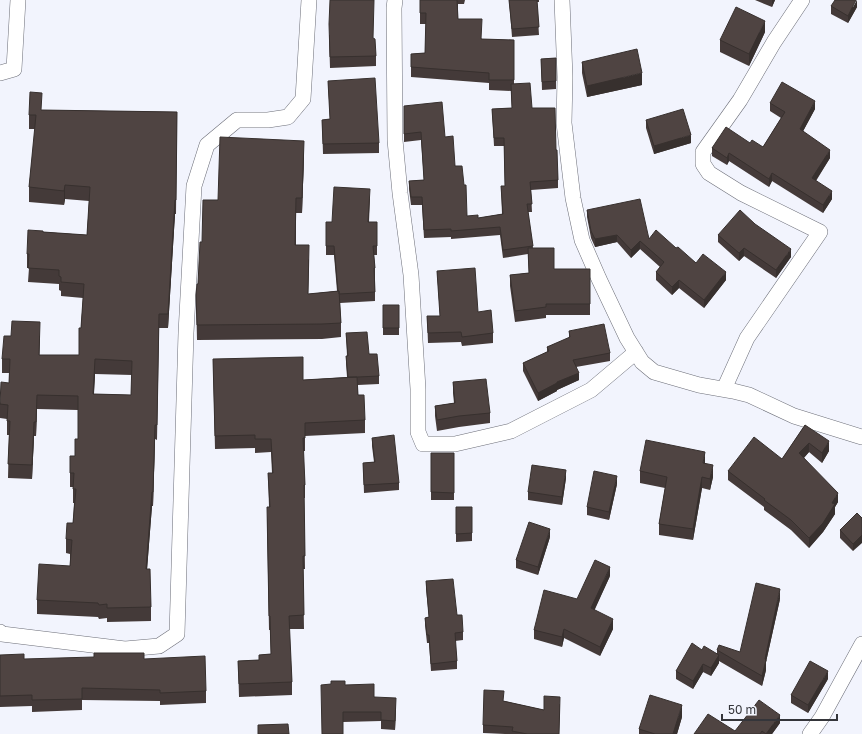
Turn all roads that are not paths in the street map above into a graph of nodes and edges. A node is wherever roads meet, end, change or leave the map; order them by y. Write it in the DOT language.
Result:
graph roads {
  1 [pos="18,0"];
  2 [pos="309,0"];
  3 [pos="394,0"];
  4 [pos="562,0"];
  5 [pos="802,0"];
  6 [pos="0,72"];
  7 [pos="636,352"];
  8 [pos="724,389"];
  9 [pos="862,437"];
  10 [pos="0,632"];
  11 [pos="862,644"];
  12 [pos="810,734"];
  1 -- 6 [label="street"];
  2 -- 10 [label="street"];
  3 -- 7 [label="street"];
  4 -- 7 [label="street"];
  5 -- 8 [label="street"];
  7 -- 8 [label="street"];
  8 -- 9 [label="street"];
  11 -- 12 [label="street"];
}
